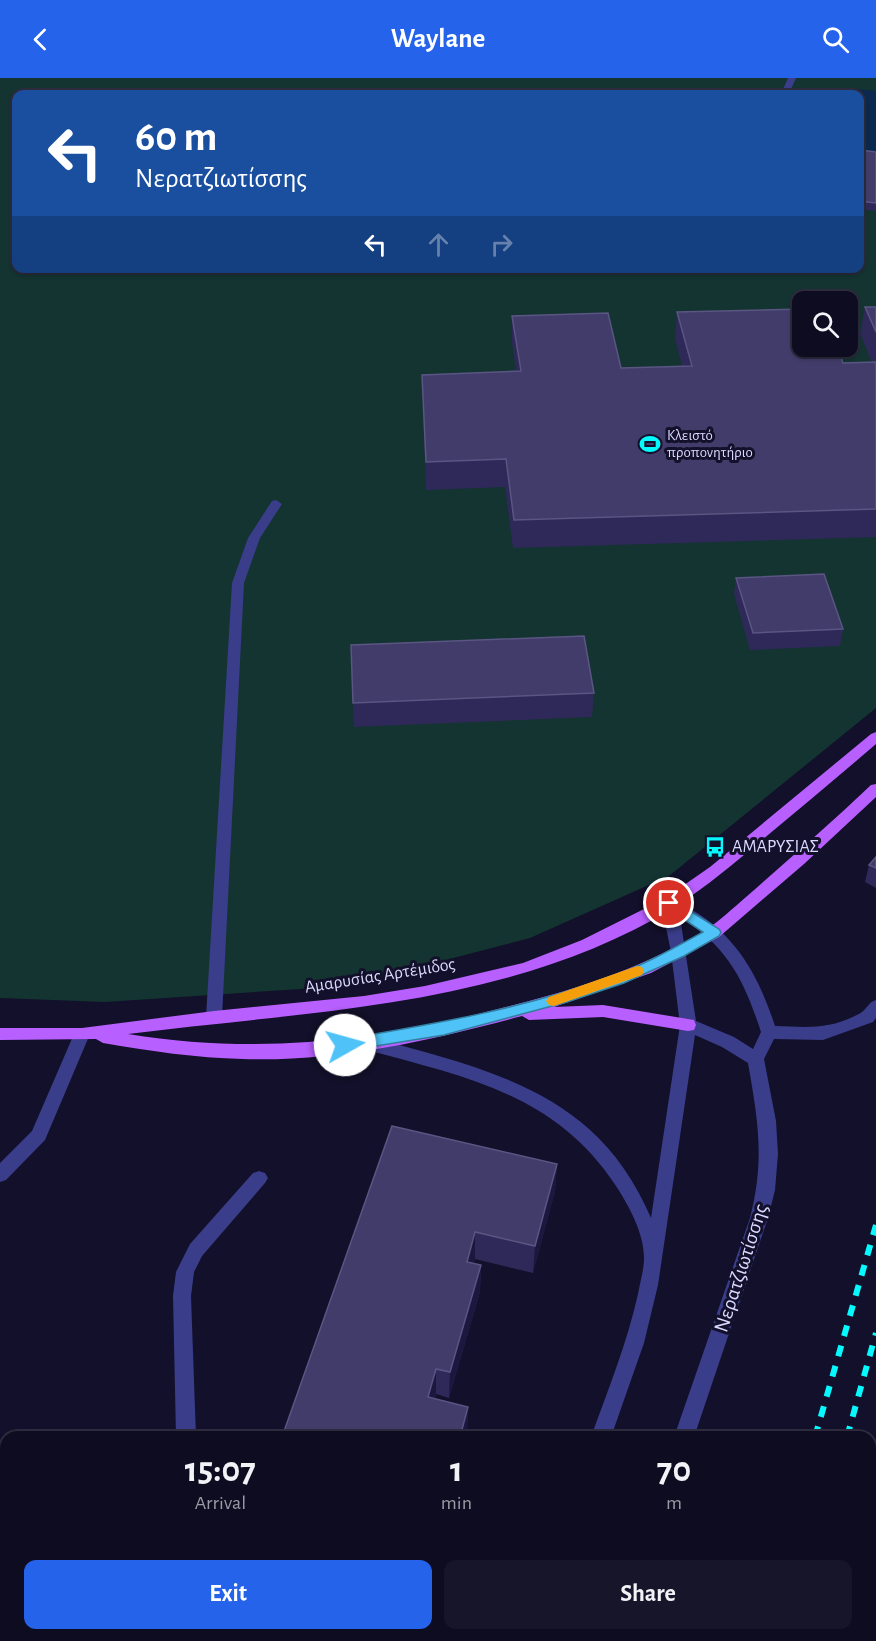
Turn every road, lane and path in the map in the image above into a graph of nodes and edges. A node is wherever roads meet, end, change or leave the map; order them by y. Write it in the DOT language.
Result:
graph roads {
  1 [pos="276,504"];
  2 [pos="876,737"];
  3 [pos="876,789"];
  4 [pos="669,903"];
  5 [pos="714,932"];
  6 [pos="679,952"];
  7 [pos="876,1006"];
  8 [pos="214,1017"];
  9 [pos="496,1017"];
  10 [pos="688,1025"];
  11 [pos="769,1032"];
  12 [pos="0,1034"];
  13 [pos="82,1034"];
  14 [pos="367,1043"];
  15 [pos="756,1059"];
  16 [pos="0,1175"];
  17 [pos="259,1178"];
  18 [pos="654,1256"];
  19 [pos="186,1431"];
  20 [pos="603,1431"];
  21 [pos="686,1431"];
  1 -- 8 [label="street"];
  2 -- 4 [label="main road"];
  3 -- 5 [label="main road"];
  4 -- 5 [label="street"];
  4 -- 6 [label="street"];
  4 -- 8 [label="main road, Αμαρυσίας Αρτέμιδος"];
  5 -- 6 [label="main road"];
  5 -- 11 [label="street"];
  6 -- 9 [label="main road"];
  6 -- 10 [label="street"];
  7 -- 11 [label="street"];
  8 -- 13 [label="main road, Αμαρυσίας Αρτέμιδος"];
  9 -- 10 [label="main road"];
  9 -- 14 [label="main road"];
  10 -- 15 [label="street"];
  10 -- 18 [label="street"];
  11 -- 15 [label="street"];
  12 -- 13 [label="main road, Αμαρυσίας Αρτέμιδος"];
  13 -- 14 [label="main road, Αμαρυσίας Αρτέμιδος"];
  13 -- 16 [label="street"];
  14 -- 18 [label="street"];
  15 -- 21 [label="street, Νερατζιωτίσσης"];
  17 -- 19 [label="street"];
  18 -- 20 [label="street"];
}
